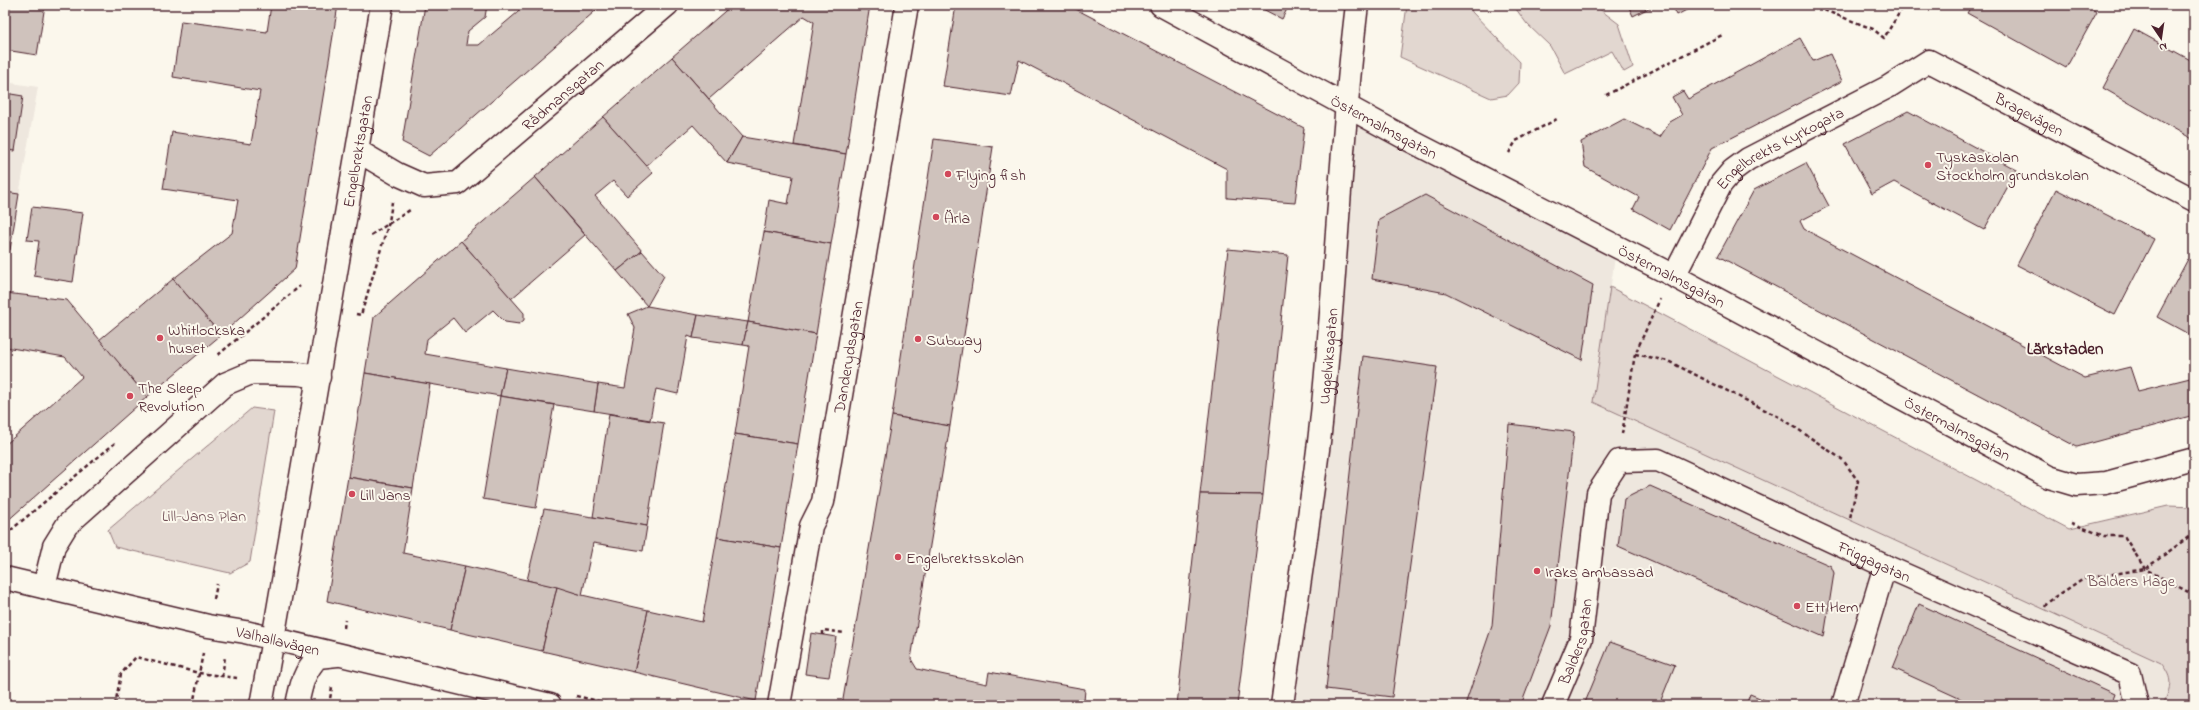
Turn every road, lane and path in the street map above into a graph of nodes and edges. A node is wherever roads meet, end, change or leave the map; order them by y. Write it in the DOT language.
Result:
graph roads {
  1 [pos="382,5"];
  2 [pos="667,5"];
  3 [pos="907,5"];
  4 [pos="1161,5"];
  5 [pos="1357,5"];
  6 [pos="1811,5"];
  7 [pos="1904,5"];
  8 [pos="1722,35"];
  9 [pos="1929,61"];
  10 [pos="1606,95"];
  11 [pos="1345,105"];
  12 [pos="1557,119"];
  13 [pos="358,151"];
  14 [pos="1509,152"];
  15 [pos="393,197"];
  16 [pos="2194,200"];
  17 [pos="417,207"];
  18 [pos="389,222"];
  19 [pos="369,238"];
  20 [pos="1674,276"];
  21 [pos="1656,307"];
  22 [pos="361,315"];
  23 [pos="1635,354"];
  24 [pos="319,377"];
  25 [pos="1624,415"];
  26 [pos="2194,459"];
  27 [pos="1619,461"];
  28 [pos="2071,523"];
  29 [pos="2194,533"];
  30 [pos="1845,546"];
  31 [pos="1885,566"];
  32 [pos="2145,569"];
  33 [pos="5,578"];
  34 [pos="44,587"];
  35 [pos="2194,594"];
  36 [pos="2047,603"];
  37 [pos="844,633"];
  38 [pos="822,635"];
  39 [pos="273,639"];
  40 [pos="339,655"];
  41 [pos="265,681"];
  42 [pos="89,703"];
  43 [pos="95,705"];
  44 [pos="116,705"];
  45 [pos="261,705"];
  46 [pos="297,705"];
  47 [pos="550,705"];
  48 [pos="779,705"];
  49 [pos="1282,705"];
  50 [pos="1553,705"];
  51 [pos="1843,705"];
  52 [pos="2137,705"];
  1 -- 13 [label="street, Engelbrektsgatan"];
  2 -- 13 [label="street, Rådmansgatan"];
  3 -- 48 [label="street, Danderydsgatan"];
  4 -- 11 [label="street, Östermalmsgatan"];
  5 -- 11 [label="street, Uggelviksgatan"];
  6 -- 7 [label="path"];
  8 -- 10 [label="path"];
  9 -- 16 [label="street, Bragevägen"];
  9 -- 20 [label="street, Engelbrekts Kyrkogata"];
  11 -- 20 [label="street, Östermalmsgatan"];
  11 -- 49 [label="street, Uggelviksgatan"];
  12 -- 14 [label="path"];
  13 -- 24 [label="street, Engelbrektsgatan"];
  15 -- 18 [label="path"];
  17 -- 18 [label="path"];
  18 -- 19 [label="path"];
  18 -- 22 [label="path"];
  20 -- 26 [label="street, Östermalmsgatan"];
  21 -- 23 [label="path"];
  23 -- 25 [label="path"];
  23 -- 30 [label="path"];
  24 -- 34 [label="street"];
  24 -- 39 [label="street"];
  27 -- 30 [label="street, Friggagatan"];
  27 -- 50 [label="street, Baldersgatan"];
  28 -- 32 [label="path"];
  29 -- 32 [label="path"];
  30 -- 31 [label="street, Friggagatan"];
  31 -- 51 [label="street"];
  31 -- 52 [label="street, Friggagatan"];
  32 -- 35 [label="path"];
  32 -- 36 [label="path"];
  33 -- 34 [label="street, Valhallavägen"];
  34 -- 39 [label="street, Valhallavägen"];
  37 -- 38 [label="path"];
  39 -- 40 [label="street, Valhallavägen"];
  39 -- 41 [label="street"];
  40 -- 46 [label="street"];
  40 -- 47 [label="street, Valhallavägen"];
  41 -- 44 [label="path"];
  41 -- 45 [label="street"];
  42 -- 43 [label="path"];
}
